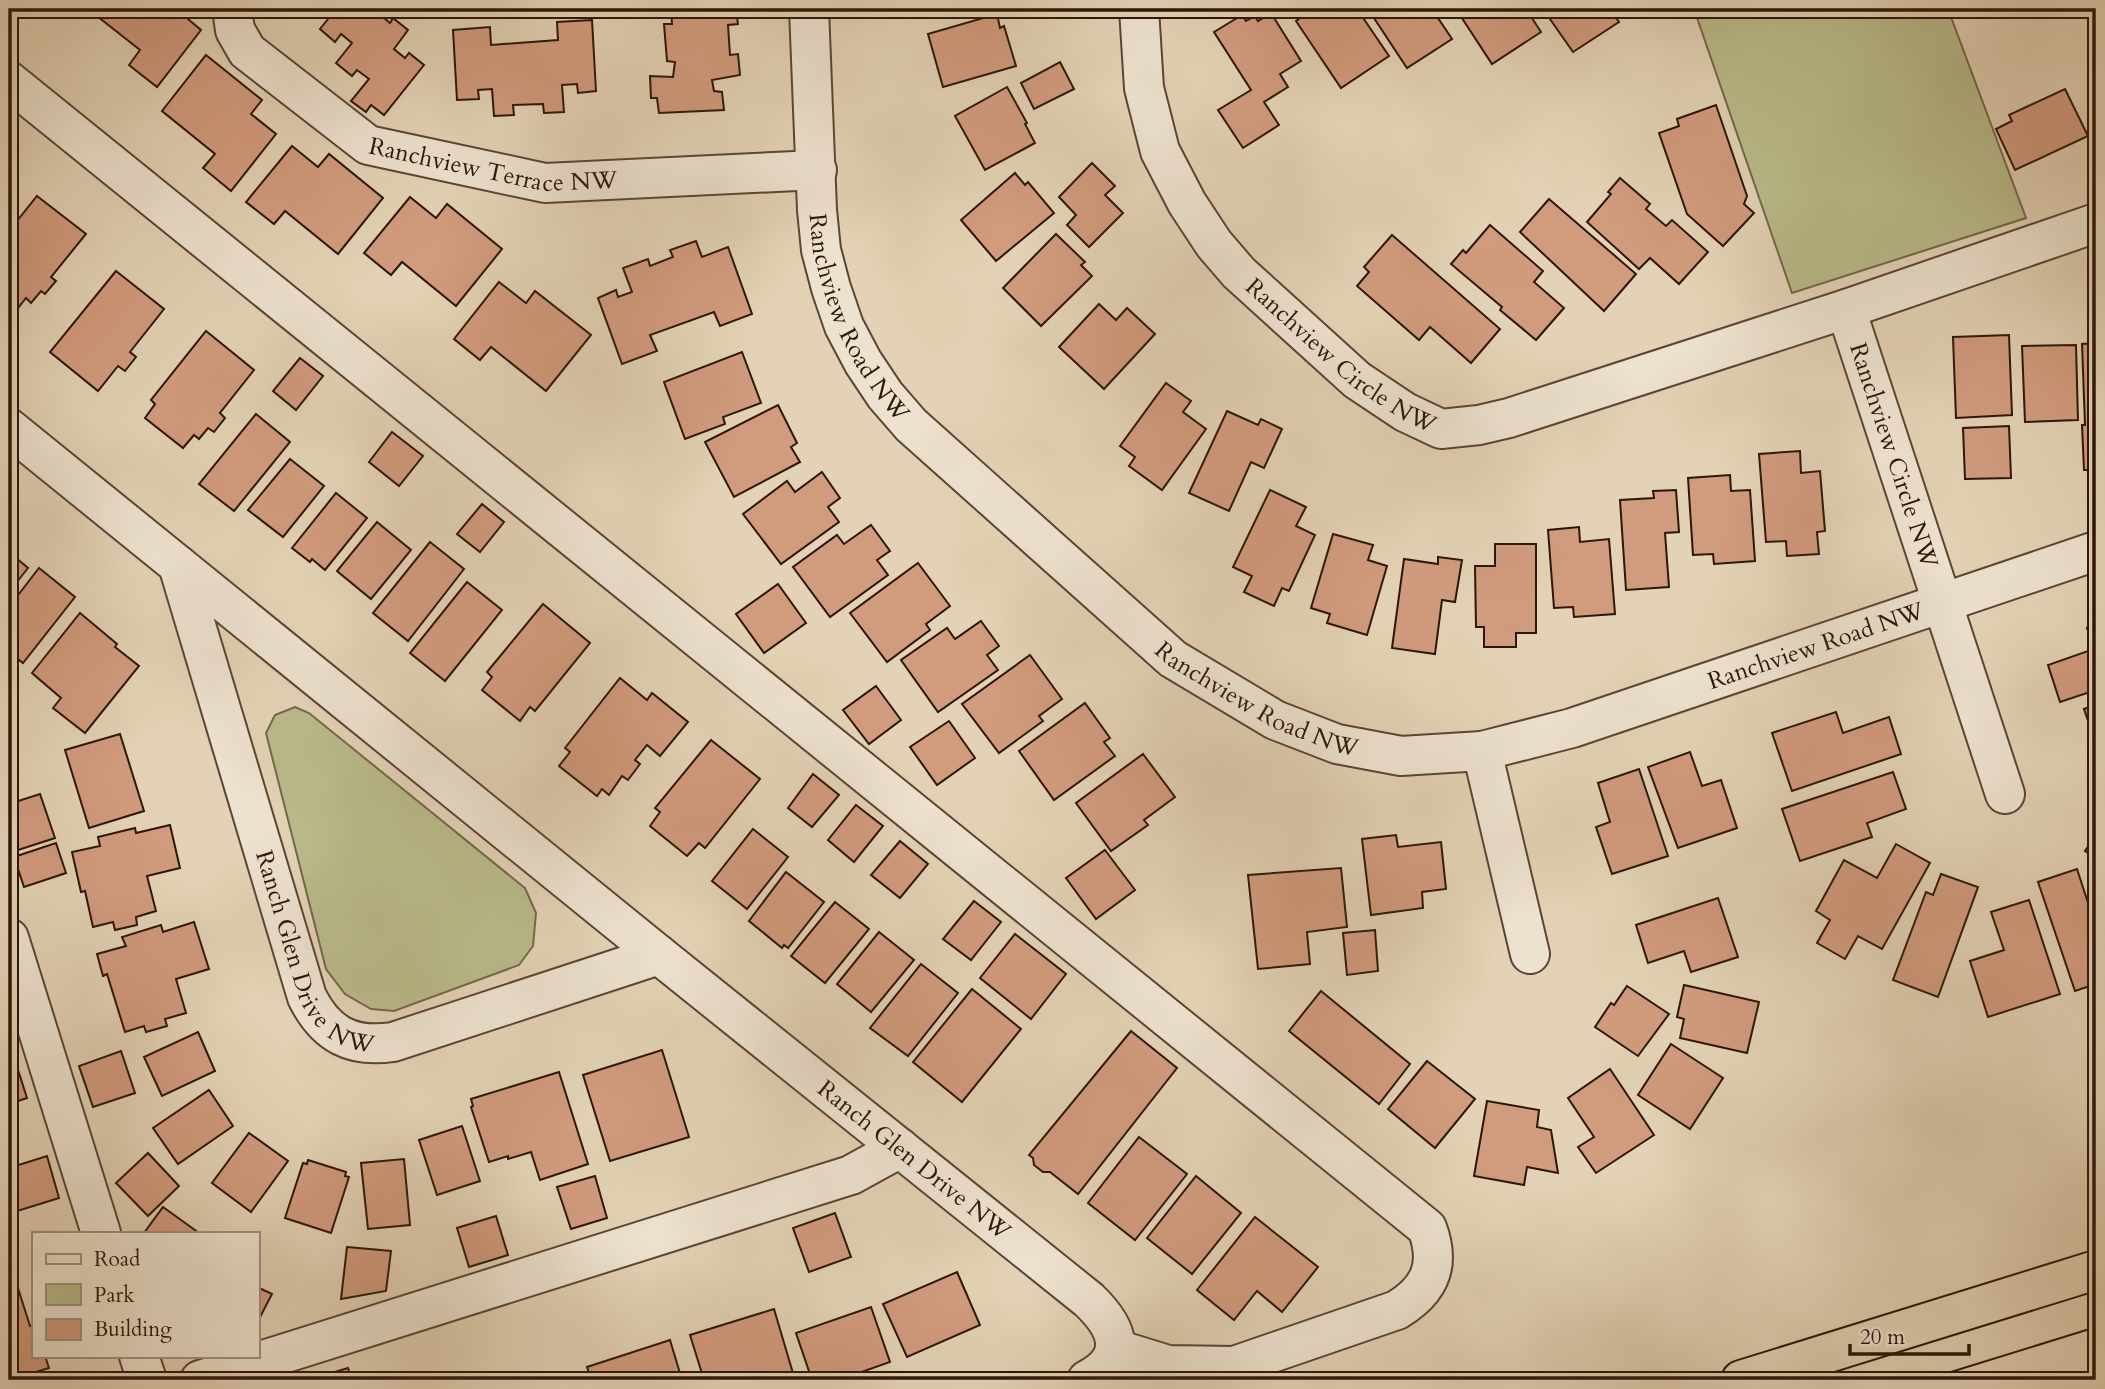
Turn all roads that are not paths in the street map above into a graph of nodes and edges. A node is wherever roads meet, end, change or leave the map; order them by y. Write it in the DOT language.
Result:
graph roads {
  1 [pos="232,9"];
  2 [pos="809,9"];
  3 [pos="1139,9"];
  4 [pos="9,81"];
  5 [pos="817,170"];
  6 [pos="2096,223"];
  7 [pos="1846,309"];
  8 [pos="9,428"];
  9 [pos="2096,551"];
  10 [pos="178,565"];
  11 [pos="1942,602"];
  12 [pos="1482,751"];
  13 [pos="2005,794"];
  14 [pos="9,938"];
  15 [pos="1530,954"];
  16 [pos="659,955"];
  17 [pos="900,1148"];
  18 [pos="101,1232"];
  19 [pos="2096,1270"];
  20 [pos="1116,1349"];
  21 [pos="140,1358"];
  22 [pos="147,1380"];
  23 [pos="200,1380"];
  24 [pos="1087,1380"];
  25 [pos="1741,1380"];
  1 -- 5 [label="street, Ranchview Terrace NW"];
  2 -- 5 [label="street, Ranchview Road NW"];
  3 -- 7 [label="street, Ranchview Circle NW"];
  4 -- 20 [label="street"];
  5 -- 12 [label="street, Ranchview Road NW"];
  6 -- 7 [label="street, Ranchview Circle NW"];
  7 -- 11 [label="street, Ranchview Circle NW"];
  8 -- 10 [label="street, Ranch Glen Drive NW"];
  9 -- 11 [label="street, Ranchview Road NW"];
  10 -- 16 [label="street, Ranch Glen Drive NW"];
  10 -- 16 [label="street, Ranch Glen Drive NW"];
  11 -- 12 [label="street, Ranchview Road NW"];
  11 -- 13 [label="street, Ranchview Circle NW"];
  12 -- 15 [label="street"];
  14 -- 18 [label="street"];
  16 -- 17 [label="street, Ranch Glen Drive NW"];
  17 -- 20 [label="street, Ranch Glen Drive NW"];
  17 -- 23 [label="street"];
  19 -- 25 [label="highway"];
  20 -- 24 [label="street"];
  21 -- 22 [label="street"];
}
